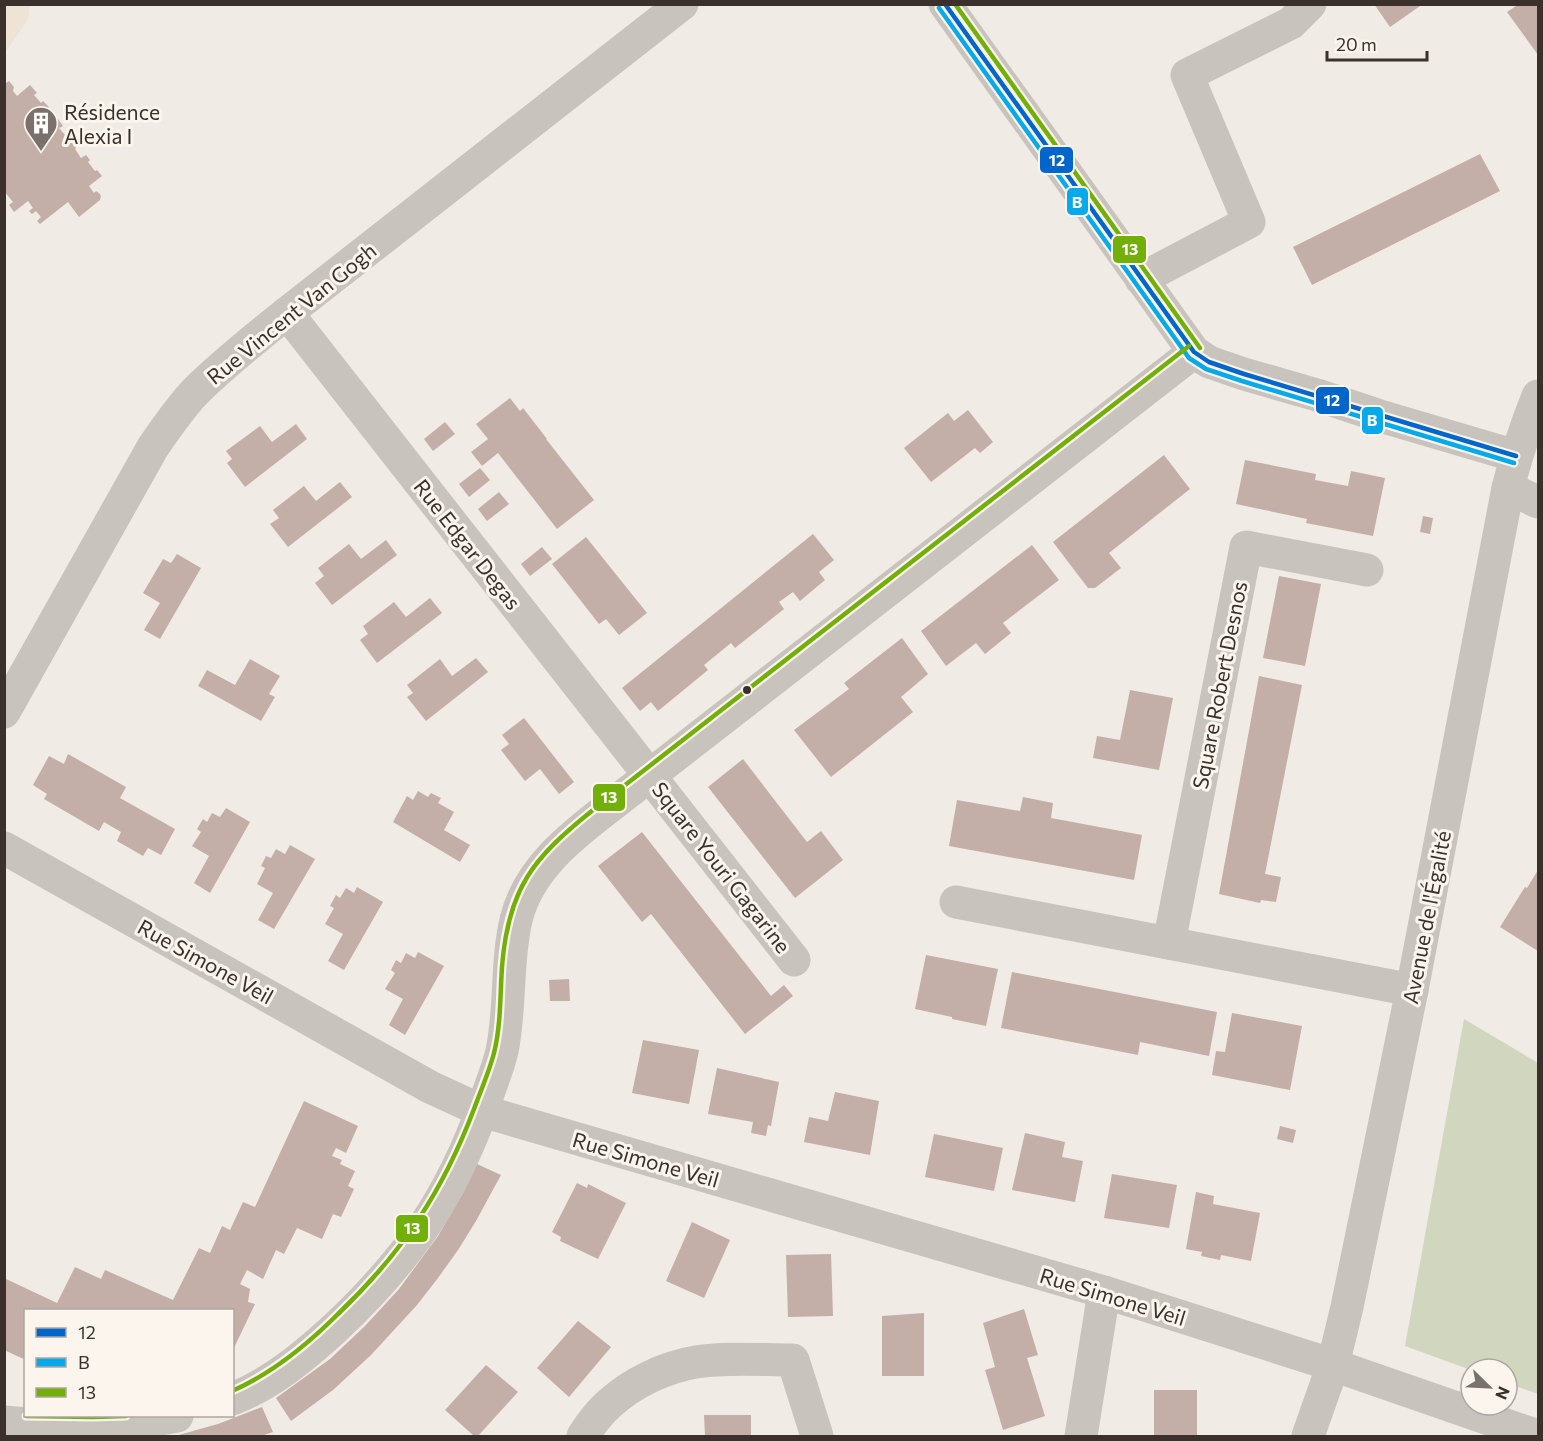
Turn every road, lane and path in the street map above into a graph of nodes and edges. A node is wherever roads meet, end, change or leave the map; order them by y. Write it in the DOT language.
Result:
graph roads {
  1 [pos="682,4"];
  2 [pos="945,4"];
  3 [pos="1310,4"];
  4 [pos="1141,279"];
  5 [pos="287,313"];
  6 [pos="1194,352"];
  7 [pos="1539,396"];
  8 [pos="1516,456"];
  9 [pos="1508,488"];
  10 [pos="1539,502"];
  11 [pos="1367,570"];
  12 [pos="4,712"];
  13 [pos="650,775"];
  14 [pos="4,848"];
  15 [pos="956,902"];
  16 [pos="1169,943"];
  17 [pos="794,960"];
  18 [pos="1412,990"];
  19 [pos="482,1111"];
  20 [pos="1104,1292"];
  21 [pos="1333,1365"];
  22 [pos="234,1398"];
  23 [pos="172,1417"];
  24 [pos="6,1427"];
  25 [pos="817,1436"];
  26 [pos="1539,1436"];
  27 [pos="582,1437"];
  28 [pos="1081,1437"];
  29 [pos="1308,1437"];
  1 -- 5 [label="street, Rue Vincent Van Gogh"];
  2 -- 4 [label="street"];
  3 -- 4 [label="street"];
  4 -- 6 [label="street"];
  5 -- 12 [label="street, Rue Vincent Van Gogh"];
  5 -- 13 [label="street, Rue Edgar Degas"];
  6 -- 8 [label="street"];
  6 -- 13 [label="street, Square Youri Gagarine"];
  7 -- 8 [label="street, Avenue de l'Égalité"];
  8 -- 9 [label="street, Avenue de l'Égalité"];
  9 -- 10 [label="street"];
  9 -- 18 [label="street, Avenue de l'Égalité"];
  11 -- 16 [label="street, Square Robert Desnos"];
  13 -- 17 [label="street, Square Youri Gagarine"];
  13 -- 19 [label="street, Square Youri Gagarine"];
  14 -- 19 [label="street, Rue Simone Veil"];
  15 -- 16 [label="street"];
  16 -- 18 [label="street"];
  18 -- 21 [label="street, Avenue de l'Égalité"];
  19 -- 20 [label="street, Rue Simone Veil"];
  19 -- 22 [label="street, Square Youri Gagarine"];
  20 -- 21 [label="street, Rue Simone Veil"];
  20 -- 28 [label="street"];
  21 -- 26 [label="street, Rue Simone Veil"];
  21 -- 29 [label="street, Avenue de l'Égalité"];
  23 -- 24 [label="street"];
  25 -- 27 [label="street"];
}
